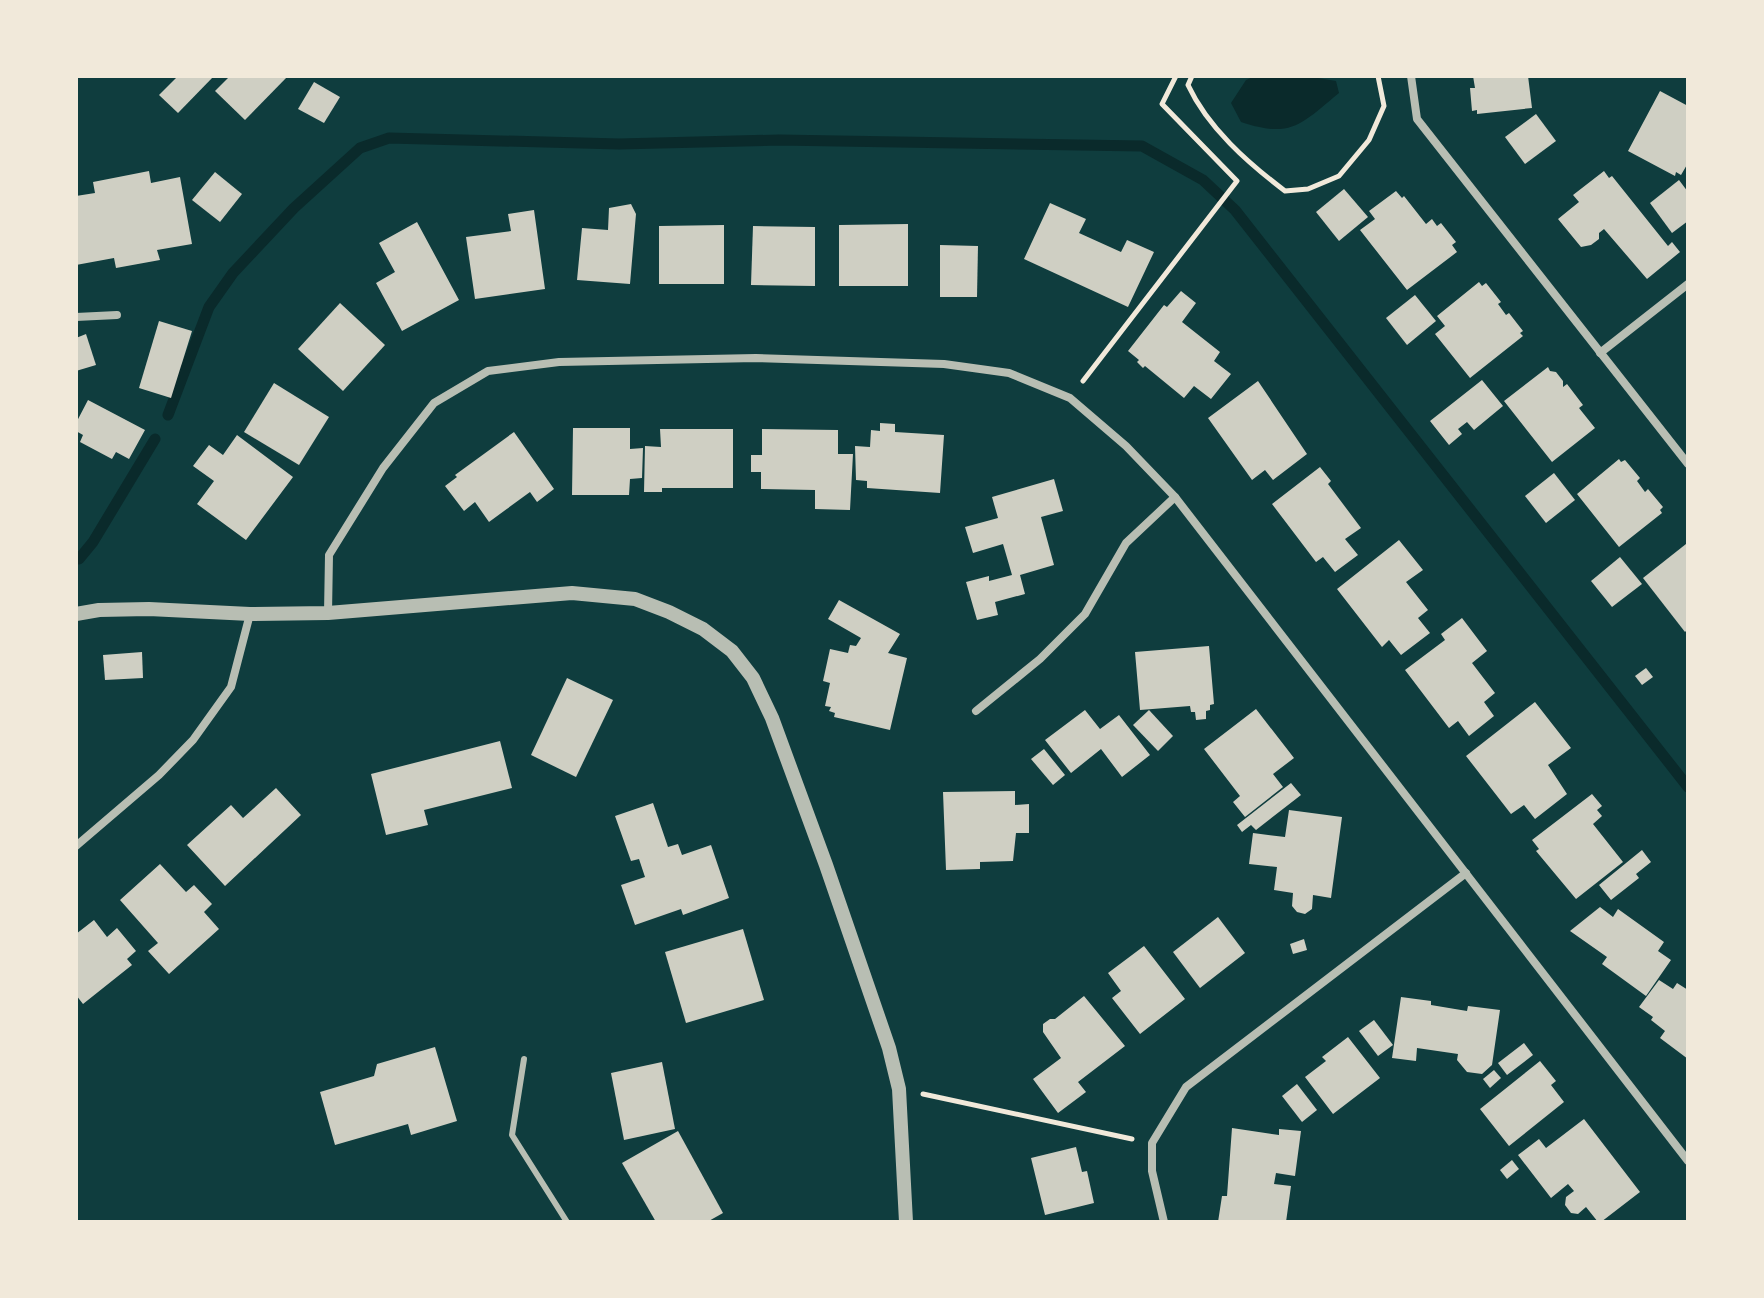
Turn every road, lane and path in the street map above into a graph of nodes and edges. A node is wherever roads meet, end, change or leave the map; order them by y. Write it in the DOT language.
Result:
graph roads {
  1 [pos="1176,76"];
  2 [pos="1192,76"];
  3 [pos="1378,76"];
  4 [pos="1411,76"];
  5 [pos="1688,284"];
  6 [pos="117,315"];
  7 [pos="76,317"];
  8 [pos="1600,353"];
  9 [pos="1070,398"];
  10 [pos="1688,464"];
  11 [pos="1175,497"];
  12 [pos="328,613"];
  13 [pos="76,614"];
  14 [pos="250,614"];
  15 [pos="976,711"];
  16 [pos="76,846"];
  17 [pos="1466,873"];
  18 [pos="524,1059"];
  19 [pos="899,1089"];
  20 [pos="1152,1143"];
  21 [pos="1688,1161"];
  22 [pos="567,1222"];
  23 [pos="906,1222"];
  24 [pos="1164,1222"];
  1 -- 9 [label="path"];
  2 -- 3 [label="path"];
  4 -- 8 [label="street"];
  5 -- 8 [label="street"];
  6 -- 7 [label="street"];
  8 -- 10 [label="street"];
  9 -- 11 [label="street"];
  9 -- 12 [label="street"];
  11 -- 15 [label="street"];
  11 -- 17 [label="street"];
  12 -- 14 [label="street"];
  12 -- 19 [label="street"];
  13 -- 14 [label="street"];
  14 -- 16 [label="street"];
  17 -- 20 [label="street"];
  17 -- 21 [label="street"];
  18 -- 22 [label="lane"];
  19 -- 20 [label="path"];
  19 -- 23 [label="street"];
  20 -- 24 [label="street"];
}
